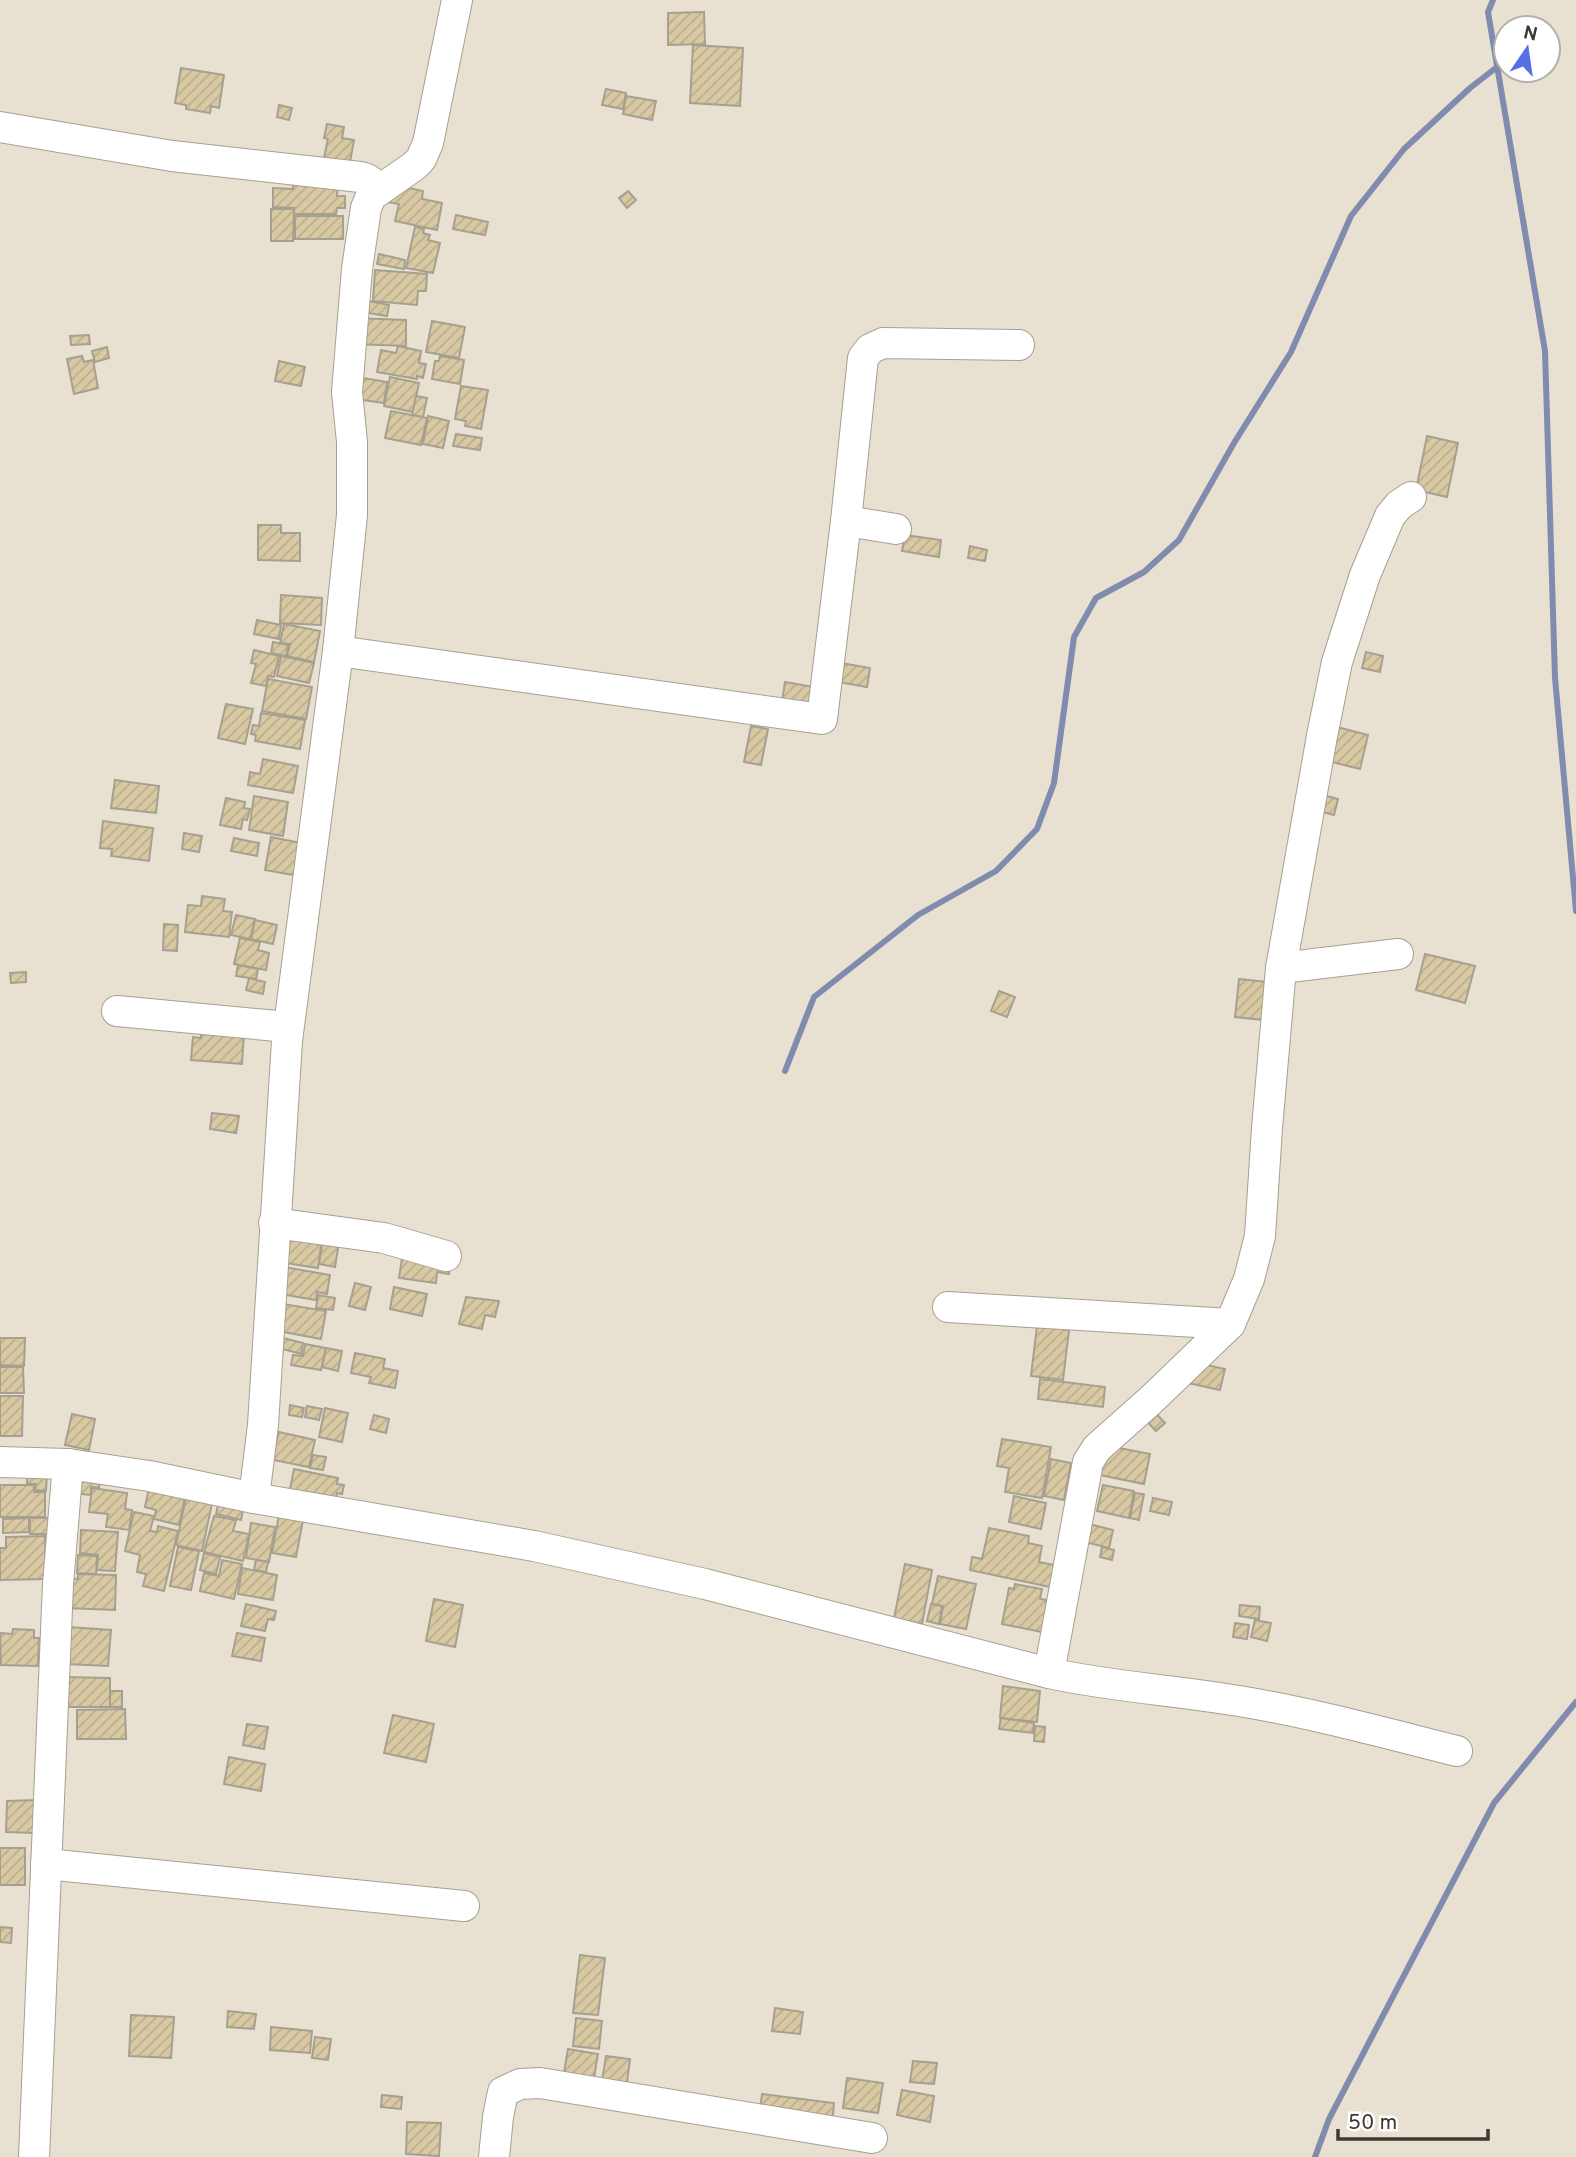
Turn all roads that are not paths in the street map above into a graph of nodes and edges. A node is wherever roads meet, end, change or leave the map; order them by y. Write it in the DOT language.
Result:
graph roads {
  1 [pos="457,0"];
  2 [pos="0,127"];
  3 [pos="381,189"];
  4 [pos="1019,345"];
  5 [pos="1412,496"];
  6 [pos="846,521"];
  7 [pos="896,529"];
  8 [pos="338,652"];
  9 [pos="1398,954"];
  10 [pos="1281,968"];
  11 [pos="117,1011"];
  12 [pos="289,1027"];
  13 [pos="274,1223"];
  14 [pos="446,1256"];
  15 [pos="948,1307"];
  16 [pos="1230,1324"];
  17 [pos="0,1462"];
  18 [pos="68,1464"];
  19 [pos="254,1498"];
  20 [pos="1049,1673"];
  21 [pos="1457,1751"];
  22 [pos="46,1864"];
  23 [pos="464,1906"];
  24 [pos="872,2138"];
  25 [pos="34,2157"];
  26 [pos="494,2157"];
  1 -- 3 [label="street"];
  2 -- 3 [label="street"];
  3 -- 8 [label="street"];
  4 -- 6 [label="street"];
  5 -- 10 [label="street"];
  6 -- 7 [label="street"];
  6 -- 8 [label="street"];
  8 -- 12 [label="street"];
  9 -- 10 [label="street"];
  10 -- 16 [label="street"];
  11 -- 12 [label="street"];
  12 -- 13 [label="street"];
  13 -- 14 [label="street"];
  13 -- 19 [label="street"];
  15 -- 16 [label="street"];
  16 -- 20 [label="street"];
  17 -- 18 [label="street"];
  18 -- 19 [label="street"];
  18 -- 22 [label="street"];
  19 -- 20 [label="street"];
  20 -- 21 [label="street"];
  22 -- 23 [label="street"];
  22 -- 25 [label="street"];
  24 -- 26 [label="street"];
}
